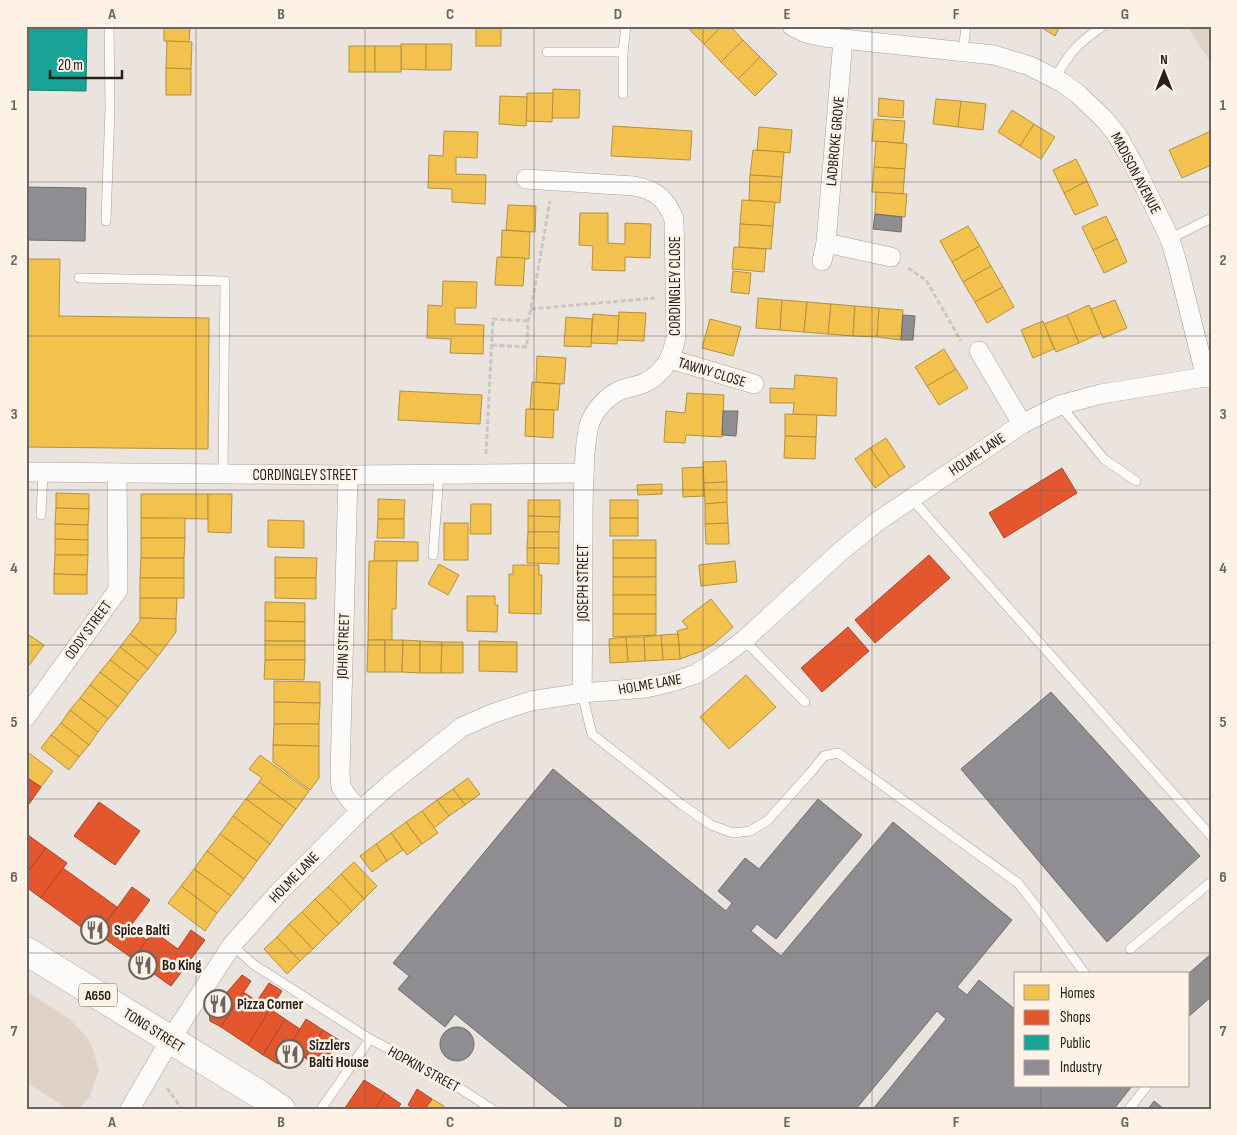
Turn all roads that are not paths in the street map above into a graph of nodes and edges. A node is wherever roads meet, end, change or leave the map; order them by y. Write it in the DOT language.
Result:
graph roads {
  1 [pos="109,26"];
  2 [pos="626,26"];
  3 [pos="792,26"];
  4 [pos="966,26"];
  5 [pos="1104,26"];
  6 [pos="843,40"];
  7 [pos="547,52"];
  8 [pos="623,52"];
  9 [pos="963,52"];
  10 [pos="1055,79"];
  11 [pos="623,94"];
  12 [pos="526,180"];
  13 [pos="1211,218"];
  14 [pos="106,221"];
  15 [pos="1170,239"];
  16 [pos="891,257"];
  17 [pos="79,278"];
  18 [pos="979,351"];
  19 [pos="670,359"];
  20 [pos="1208,377"];
  21 [pos="754,384"];
  22 [pos="1060,405"];
  23 [pos="1022,424"];
  24 [pos="35,471"];
  25 [pos="117,473"];
  26 [pos="584,473"];
  27 [pos="223,474"];
  28 [pos="439,474"];
  29 [pos="348,475"];
  30 [pos="1136,481"];
  31 [pos="911,498"];
  32 [pos="41,514"];
  33 [pos="433,554"];
  34 [pos="744,640"];
  35 [pos="582,693"];
  36 [pos="805,702"];
  37 [pos="26,717"];
  38 [pos="360,811"];
  39 [pos="1211,836"];
  40 [pos="1211,882"];
  41 [pos="232,945"];
  42 [pos="1130,949"];
  43 [pos="26,951"];
  44 [pos="1084,972"];
  45 [pos="370,1039"];
  46 [pos="170,1040"];
  47 [pos="1145,1088"];
  48 [pos="130,1109"];
  49 [pos="281,1109"];
  50 [pos="321,1109"];
  51 [pos="492,1109"];
  52 [pos="1129,1109"];
  1 -- 14 [label="lane"];
  2 -- 8 [label="lane"];
  3 -- 6 [label="street, MADISON AVENUE"];
  4 -- 9 [label="lane"];
  5 -- 10 [label="lane"];
  6 -- 9 [label="street, MADISON AVENUE"];
  6 -- 16 [label="street, LADBROKE GROVE"];
  7 -- 8 [label="lane"];
  8 -- 11 [label="lane"];
  9 -- 10 [label="street, MADISON AVENUE"];
  10 -- 15 [label="street, MADISON AVENUE"];
  12 -- 19 [label="street, CORDINGLEY CLOSE"];
  13 -- 15 [label="lane"];
  15 -- 20 [label="street, MADISON AVENUE"];
  17 -- 27 [label="lane"];
  18 -- 23 [label="street"];
  19 -- 21 [label="street, TAWNY CLOSE"];
  19 -- 26 [label="street, CORDINGLEY CLOSE"];
  20 -- 22 [label="street, HOLME LANE"];
  22 -- 23 [label="street, HOLME LANE"];
  22 -- 30 [label="lane"];
  23 -- 31 [label="street, HOLME LANE"];
  24 -- 25 [label="street, CORDINGLEY STREET"];
  24 -- 32 [label="lane"];
  25 -- 27 [label="street, CORDINGLEY STREET"];
  25 -- 37 [label="street, ODDY STREET"];
  26 -- 28 [label="street, CORDINGLEY STREET"];
  26 -- 35 [label="street, JOSEPH STREET"];
  27 -- 29 [label="street, CORDINGLEY STREET"];
  28 -- 29 [label="street, CORDINGLEY STREET"];
  28 -- 33 [label="lane"];
  29 -- 38 [label="street, JOHN STREET"];
  31 -- 34 [label="street, HOLME LANE"];
  31 -- 39 [label="lane"];
  34 -- 35 [label="street, HOLME LANE"];
  34 -- 36 [label="lane"];
  35 -- 38 [label="street, HOLME LANE"];
  35 -- 44 [label="lane"];
  38 -- 41 [label="street, HOLME LANE"];
  40 -- 42 [label="lane"];
  41 -- 45 [label="lane, HOPKIN STREET"];
  41 -- 46 [label="street, HOLME LANE"];
  43 -- 46 [label="highway, TONG STREET / A650"];
  45 -- 50 [label="lane"];
  45 -- 51 [label="lane, HOPKIN STREET"];
  46 -- 48 [label="street, HOLME LANE"];
  46 -- 49 [label="highway, TONG STREET / A650"];
  47 -- 52 [label="lane"];
}
